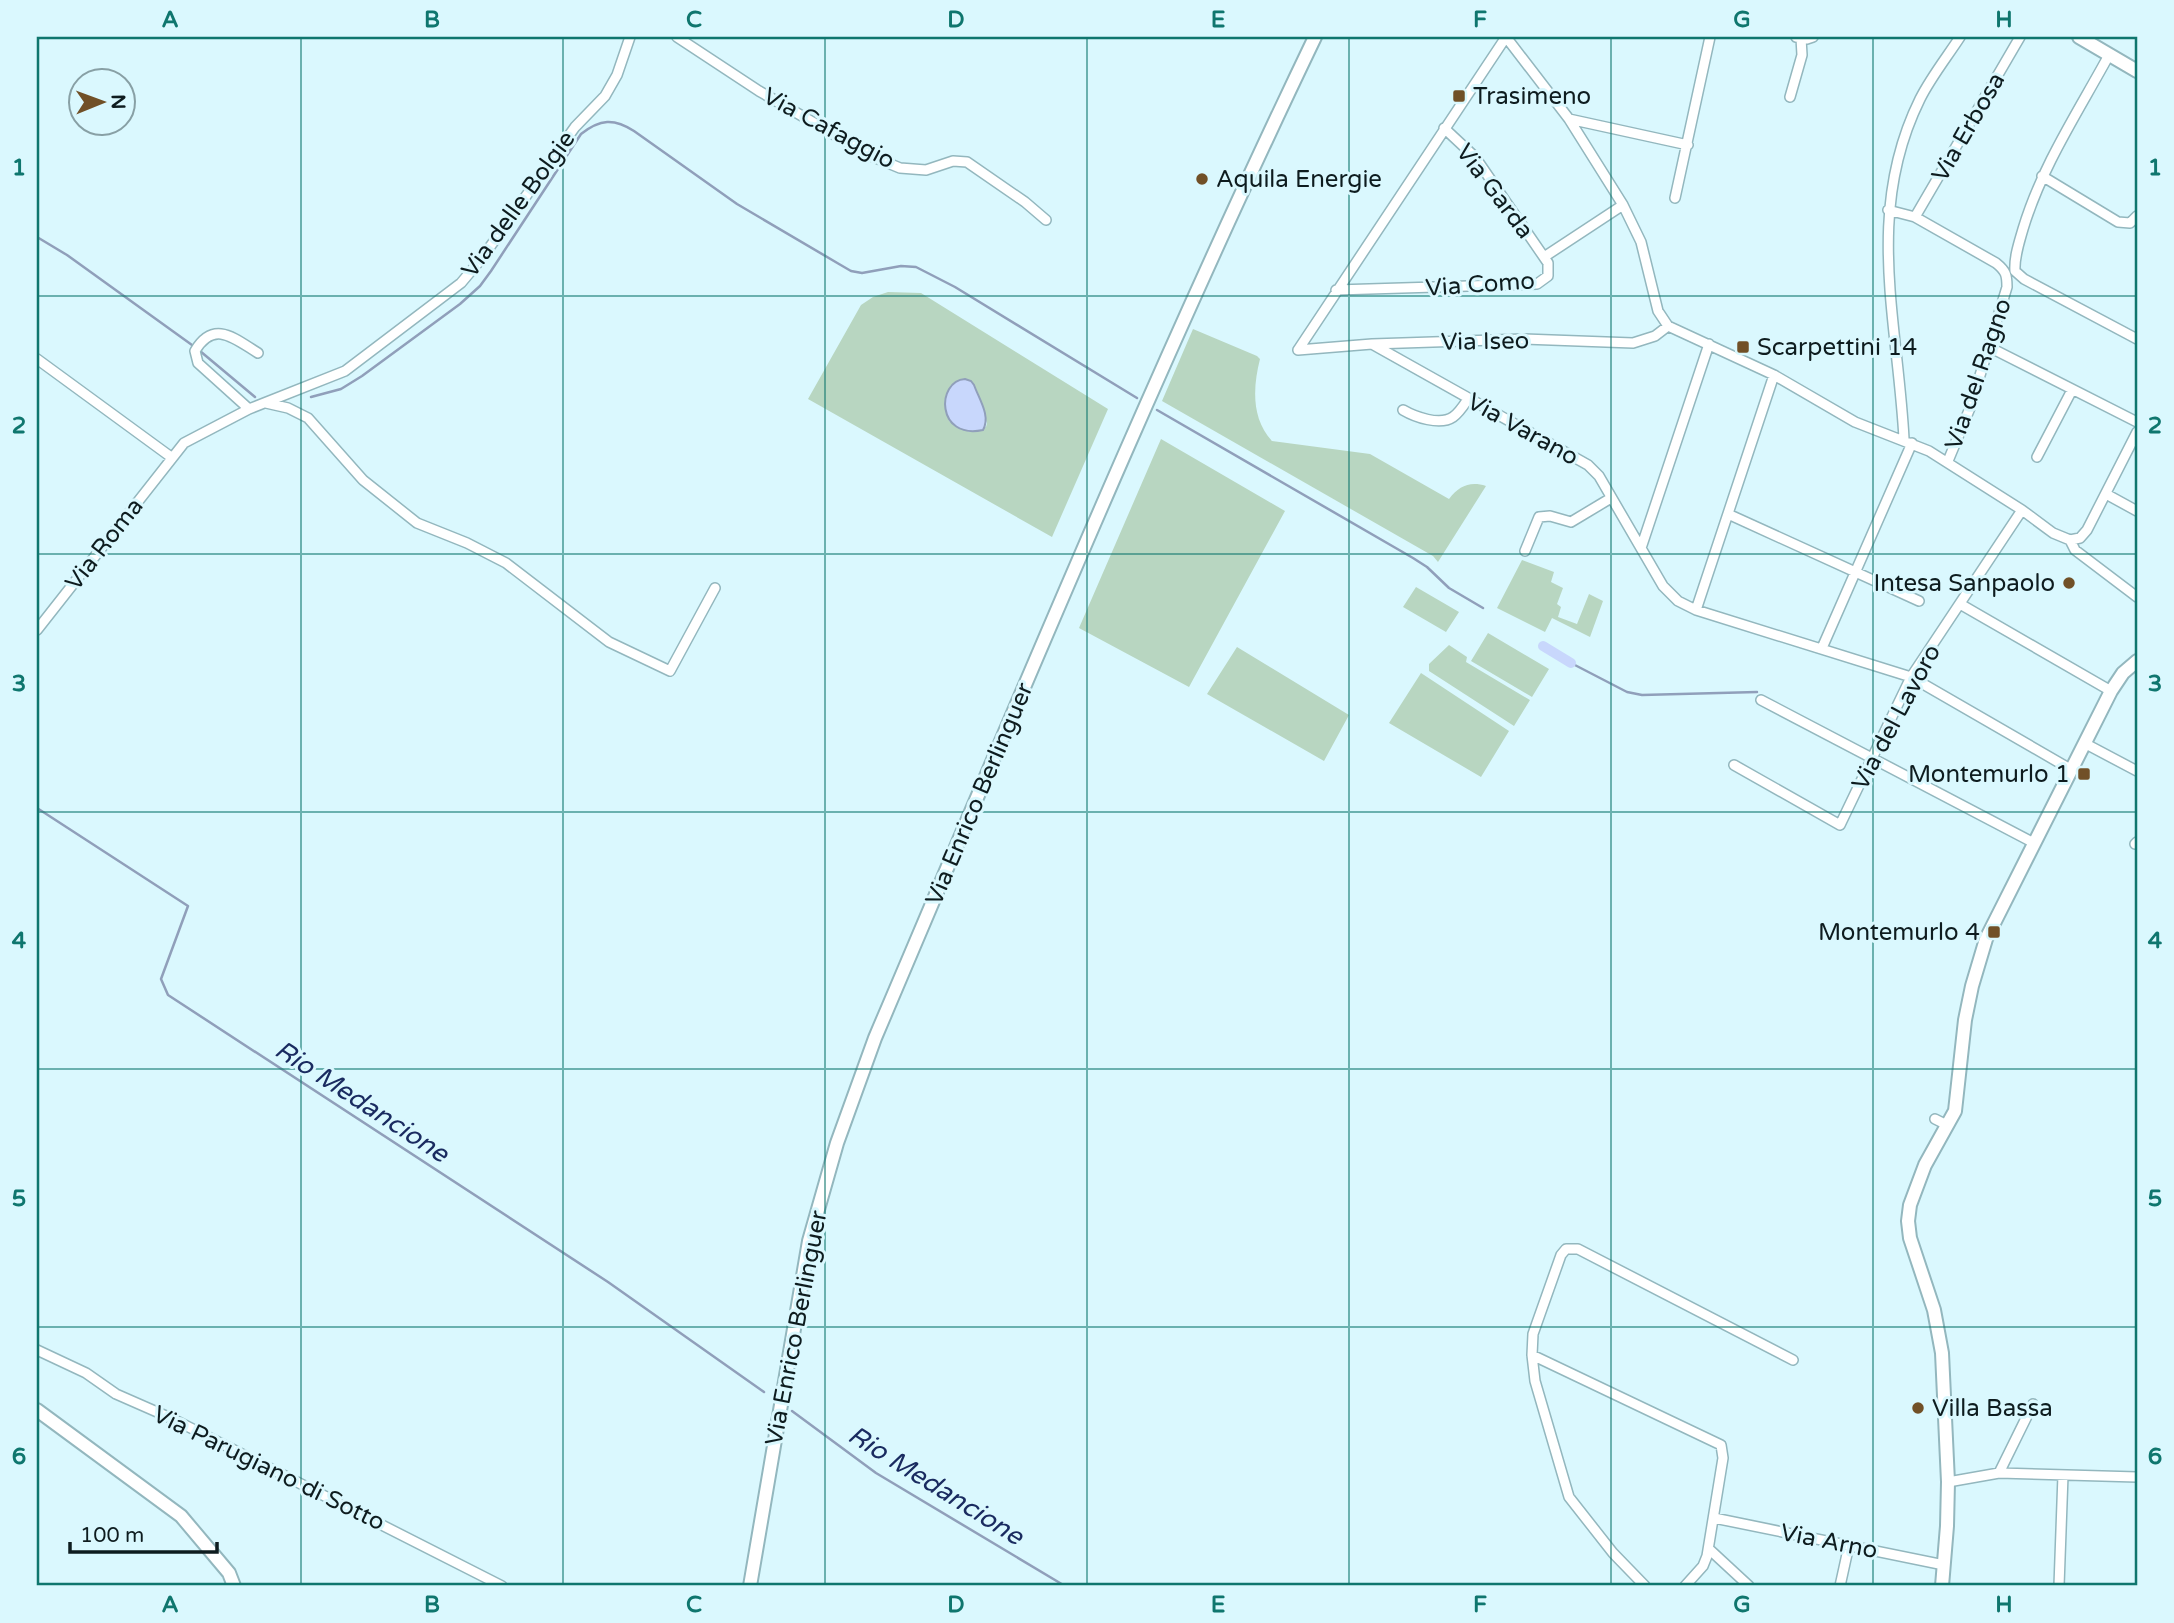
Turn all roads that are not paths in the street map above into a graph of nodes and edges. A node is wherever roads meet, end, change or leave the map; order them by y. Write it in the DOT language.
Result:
graph roads {
  1 [pos="630,37"];
  2 [pos="677,37"];
  3 [pos="1315,37"];
  4 [pos="1506,37"];
  5 [pos="1710,37"];
  6 [pos="1798,37"];
  7 [pos="1814,37"];
  8 [pos="1960,37"];
  9 [pos="2020,37"];
  10 [pos="2079,37"];
  11 [pos="690,40"];
  12 [pos="2109,55"];
  13 [pos="2137,71"];
  14 [pos="1790,97"];
  15 [pos="1569,119"];
  16 [pos="1444,128"];
  17 [pos="1688,145"];
  18 [pos="2042,176"];
  19 [pos="1675,198"];
  20 [pos="1623,205"];
  21 [pos="1888,209"];
  22 [pos="2137,216"];
  23 [pos="1915,217"];
  24 [pos="1046,220"];
  25 [pos="2017,248"];
  26 [pos="1544,257"];
  27 [pos="1996,263"];
  28 [pos="2024,279"];
  29 [pos="2007,287"];
  30 [pos="1336,290"];
  31 [pos="1668,326"];
  32 [pos="2137,339"];
  33 [pos="1372,344"];
  34 [pos="1709,344"];
  35 [pos="1989,347"];
  36 [pos="258,353"];
  37 [pos="37,359"];
  38 [pos="1773,375"];
  39 [pos="2072,390"];
  40 [pos="1468,399"];
  41 [pos="264,402"];
  42 [pos="249,409"];
  43 [pos="1403,411"];
  44 [pos="2137,422"];
  45 [pos="2137,432"];
  46 [pos="1908,441"];
  47 [pos="171,457"];
  48 [pos="2037,457"];
  49 [pos="1948,461"];
  50 [pos="2106,494"];
  51 [pos="1611,498"];
  52 [pos="2022,510"];
  53 [pos="2137,510"];
  54 [pos="1728,514"];
  55 [pos="2070,540"];
  56 [pos="1641,548"];
  57 [pos="1525,551"];
  58 [pos="1856,573"];
  59 [pos="715,588"];
  60 [pos="2137,597"];
  61 [pos="1919,601"];
  62 [pos="1960,604"];
  63 [pos="1696,610"];
  64 [pos="37,630"];
  65 [pos="1822,648"];
  66 [pos="2137,661"];
  67 [pos="1911,677"];
  68 [pos="2111,691"];
  69 [pos="1761,700"];
  70 [pos="2086,744"];
  71 [pos="1873,760"];
  72 [pos="1734,765"];
  73 [pos="2072,769"];
  74 [pos="2137,771"];
  75 [pos="2034,843"];
  76 [pos="1935,1119"];
  77 [pos="1947,1125"];
  78 [pos="37,1350"];
  79 [pos="1532,1354"];
  80 [pos="1793,1360"];
  81 [pos="2033,1404"];
  82 [pos="37,1410"];
  83 [pos="1999,1473"];
  84 [pos="2063,1475"];
  85 [pos="2137,1477"];
  86 [pos="1948,1482"];
  87 [pos="1714,1518"];
  88 [pos="1849,1545"];
  89 [pos="1709,1549"];
  90 [pos="1944,1564"];
  91 [pos="234,1586"];
  92 [pos="502,1586"];
  93 [pos="750,1586"];
  94 [pos="1645,1586"];
  95 [pos="1685,1586"];
  96 [pos="1749,1586"];
  97 [pos="1840,1586"];
  98 [pos="1942,1586"];
  99 [pos="2059,1586"];
  1 -- 41 [label="street, Via delle Bolgie"];
  2 -- 11 [label="street"];
  3 -- 93 [label="main road, Via Enrico Berlinguer"];
  4 -- 15 [label="street"];
  4 -- 16 [label="street"];
  5 -- 17 [label="street"];
  6 -- 7 [label="street"];
  6 -- 14 [label="street"];
  8 -- 21 [label="street"];
  9 -- 23 [label="street, Via Erbosa"];
  10 -- 12 [label="main road"];
  11 -- 24 [label="street, Via Cafaggio"];
  12 -- 13 [label="main road"];
  12 -- 18 [label="street"];
  15 -- 17 [label="street"];
  15 -- 20 [label="street"];
  16 -- 26 [label="street, Via Garda"];
  16 -- 30 [label="street"];
  17 -- 19 [label="street"];
  18 -- 22 [label="street"];
  18 -- 25 [label="street"];
  20 -- 26 [label="street, Via Como"];
  20 -- 31 [label="street"];
  21 -- 23 [label="street"];
  21 -- 46 [label="street"];
  23 -- 27 [label="street"];
  25 -- 27 [label="street"];
  25 -- 28 [label="street"];
  26 -- 30 [label="street, Via Como"];
  27 -- 29 [label="street"];
  28 -- 29 [label="street"];
  28 -- 32 [label="street"];
  29 -- 35 [label="street, Via del Ragno"];
  30 -- 33 [label="street, Via Iseo"];
  31 -- 33 [label="street, Via Iseo"];
  31 -- 34 [label="street"];
  33 -- 40 [label="street, Via Varano"];
  34 -- 38 [label="street"];
  34 -- 56 [label="street"];
  35 -- 39 [label="street"];
  35 -- 49 [label="street, Via del Ragno"];
  36 -- 42 [label="street"];
  37 -- 47 [label="street"];
  38 -- 46 [label="street"];
  38 -- 54 [label="street"];
  39 -- 44 [label="street"];
  39 -- 48 [label="street"];
  40 -- 43 [label="street"];
  40 -- 51 [label="street, Via Varano"];
  41 -- 42 [label="street, Via delle Bolgie"];
  41 -- 59 [label="street"];
  42 -- 47 [label="street, Via Roma"];
  45 -- 50 [label="street"];
  46 -- 49 [label="street"];
  46 -- 58 [label="street"];
  47 -- 64 [label="street, Via Roma"];
  49 -- 52 [label="street"];
  50 -- 53 [label="street"];
  50 -- 55 [label="street"];
  51 -- 56 [label="street, Via Varano"];
  51 -- 57 [label="street"];
  52 -- 55 [label="street"];
  52 -- 62 [label="street, Via del Lavoro"];
  54 -- 58 [label="street"];
  54 -- 63 [label="street"];
  55 -- 60 [label="street"];
  56 -- 63 [label="street, Via Varano"];
  58 -- 61 [label="street"];
  58 -- 65 [label="street"];
  62 -- 67 [label="street, Via del Lavoro"];
  62 -- 68 [label="street"];
  63 -- 65 [label="street, Via Varano"];
  65 -- 67 [label="street, Via Varano"];
  66 -- 68 [label="main road"];
  67 -- 71 [label="street, Via del Lavoro"];
  67 -- 73 [label="street, Via Varano"];
  68 -- 70 [label="main road"];
  69 -- 71 [label="street"];
  70 -- 73 [label="main road"];
  70 -- 74 [label="street"];
  71 -- 72 [label="street, Via del Lavoro"];
  71 -- 75 [label="street"];
  73 -- 75 [label="main road"];
  75 -- 77 [label="main road"];
  76 -- 77 [label="street"];
  77 -- 86 [label="main road"];
  78 -- 92 [label="street, Via Parugiano di Sotto"];
  79 -- 80 [label="street"];
  79 -- 87 [label="street"];
  79 -- 94 [label="street"];
  81 -- 83 [label="street"];
  82 -- 91 [label="main road"];
  83 -- 84 [label="street"];
  83 -- 86 [label="street"];
  84 -- 85 [label="street"];
  84 -- 99 [label="street"];
  86 -- 90 [label="main road"];
  87 -- 88 [label="street, Via Arno"];
  87 -- 89 [label="street"];
  88 -- 90 [label="street, Via Arno"];
  88 -- 97 [label="street"];
  89 -- 95 [label="street"];
  89 -- 96 [label="street"];
  90 -- 98 [label="main road"];
}
